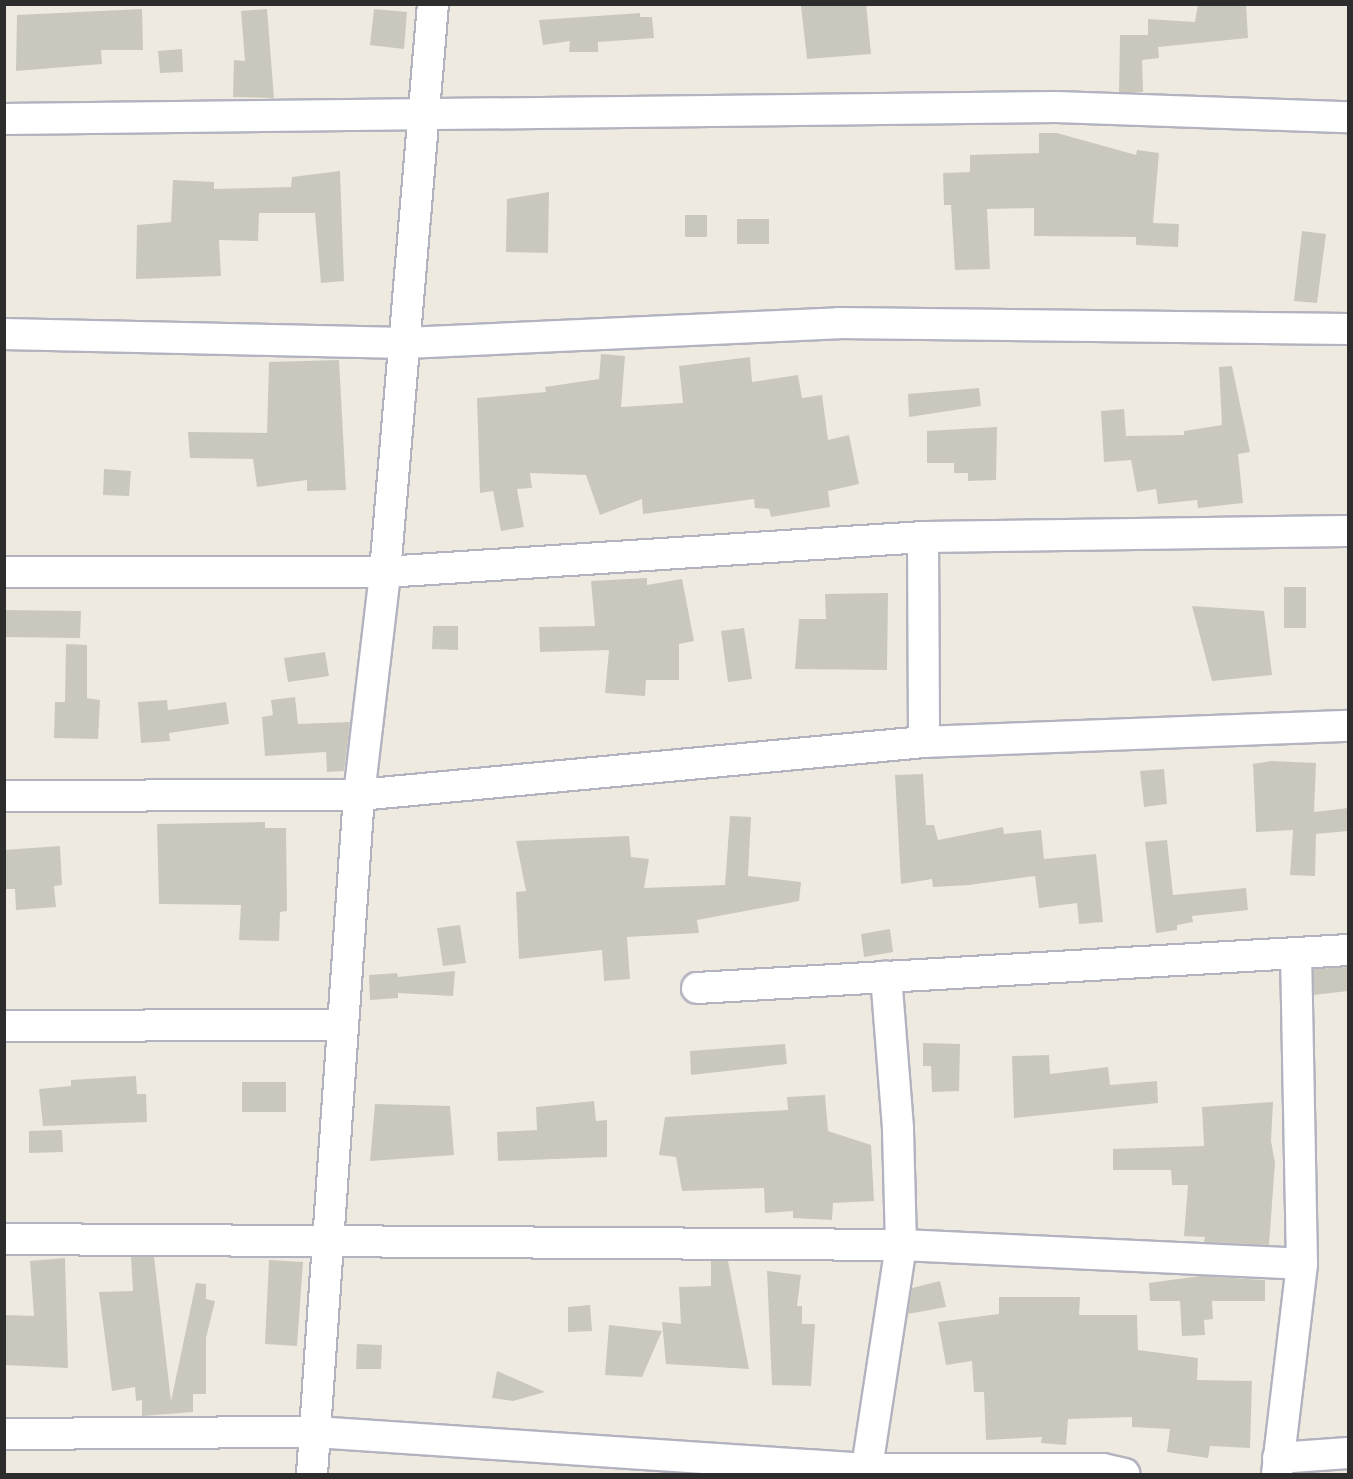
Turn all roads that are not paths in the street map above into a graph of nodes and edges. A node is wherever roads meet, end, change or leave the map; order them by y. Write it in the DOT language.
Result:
graph roads {
  1 [pos="433,4"];
  2 [pos="420,114"];
  3 [pos="1348,117"];
  4 [pos="4,119"];
  5 [pos="1348,329"];
  6 [pos="4,334"];
  7 [pos="405,343"];
  8 [pos="1348,531"];
  9 [pos="923,537"];
  10 [pos="4,572"];
  11 [pos="385,572"];
  12 [pos="1348,726"];
  13 [pos="924,742"];
  14 [pos="359,795"];
  15 [pos="4,796"];
  16 [pos="1348,950"];
  17 [pos="1296,954"];
  18 [pos="886,976"];
  19 [pos="697,988"];
  20 [pos="343,1025"];
  21 [pos="4,1026"];
  22 [pos="327,1238"];
  23 [pos="4,1239"];
  24 [pos="901,1245"];
  25 [pos="1302,1264"];
  26 [pos="315,1432"];
  27 [pos="4,1434"];
  28 [pos="1348,1453"];
  29 [pos="1277,1466"];
  30 [pos="866,1472"];
  31 [pos="312,1474"];
  32 [pos="1124,1474"];
  1 -- 2 [label="street"];
  2 -- 3 [label="street"];
  2 -- 4 [label="street"];
  2 -- 7 [label="street"];
  5 -- 7 [label="street"];
  6 -- 7 [label="street"];
  7 -- 11 [label="street"];
  8 -- 9 [label="street"];
  9 -- 11 [label="street"];
  9 -- 13 [label="street"];
  10 -- 11 [label="street"];
  11 -- 14 [label="street"];
  12 -- 13 [label="street"];
  13 -- 14 [label="street"];
  14 -- 15 [label="street"];
  14 -- 20 [label="street"];
  16 -- 17 [label="street"];
  17 -- 18 [label="street"];
  17 -- 25 [label="street"];
  18 -- 19 [label="street"];
  18 -- 24 [label="street"];
  20 -- 21 [label="street"];
  20 -- 22 [label="street"];
  22 -- 23 [label="street"];
  22 -- 24 [label="street"];
  22 -- 26 [label="street"];
  24 -- 25 [label="street"];
  24 -- 30 [label="street"];
  25 -- 29 [label="street"];
  26 -- 27 [label="street"];
  26 -- 30 [label="street"];
  26 -- 31 [label="street"];
  28 -- 29 [label="street"];
  30 -- 32 [label="street"];
}
